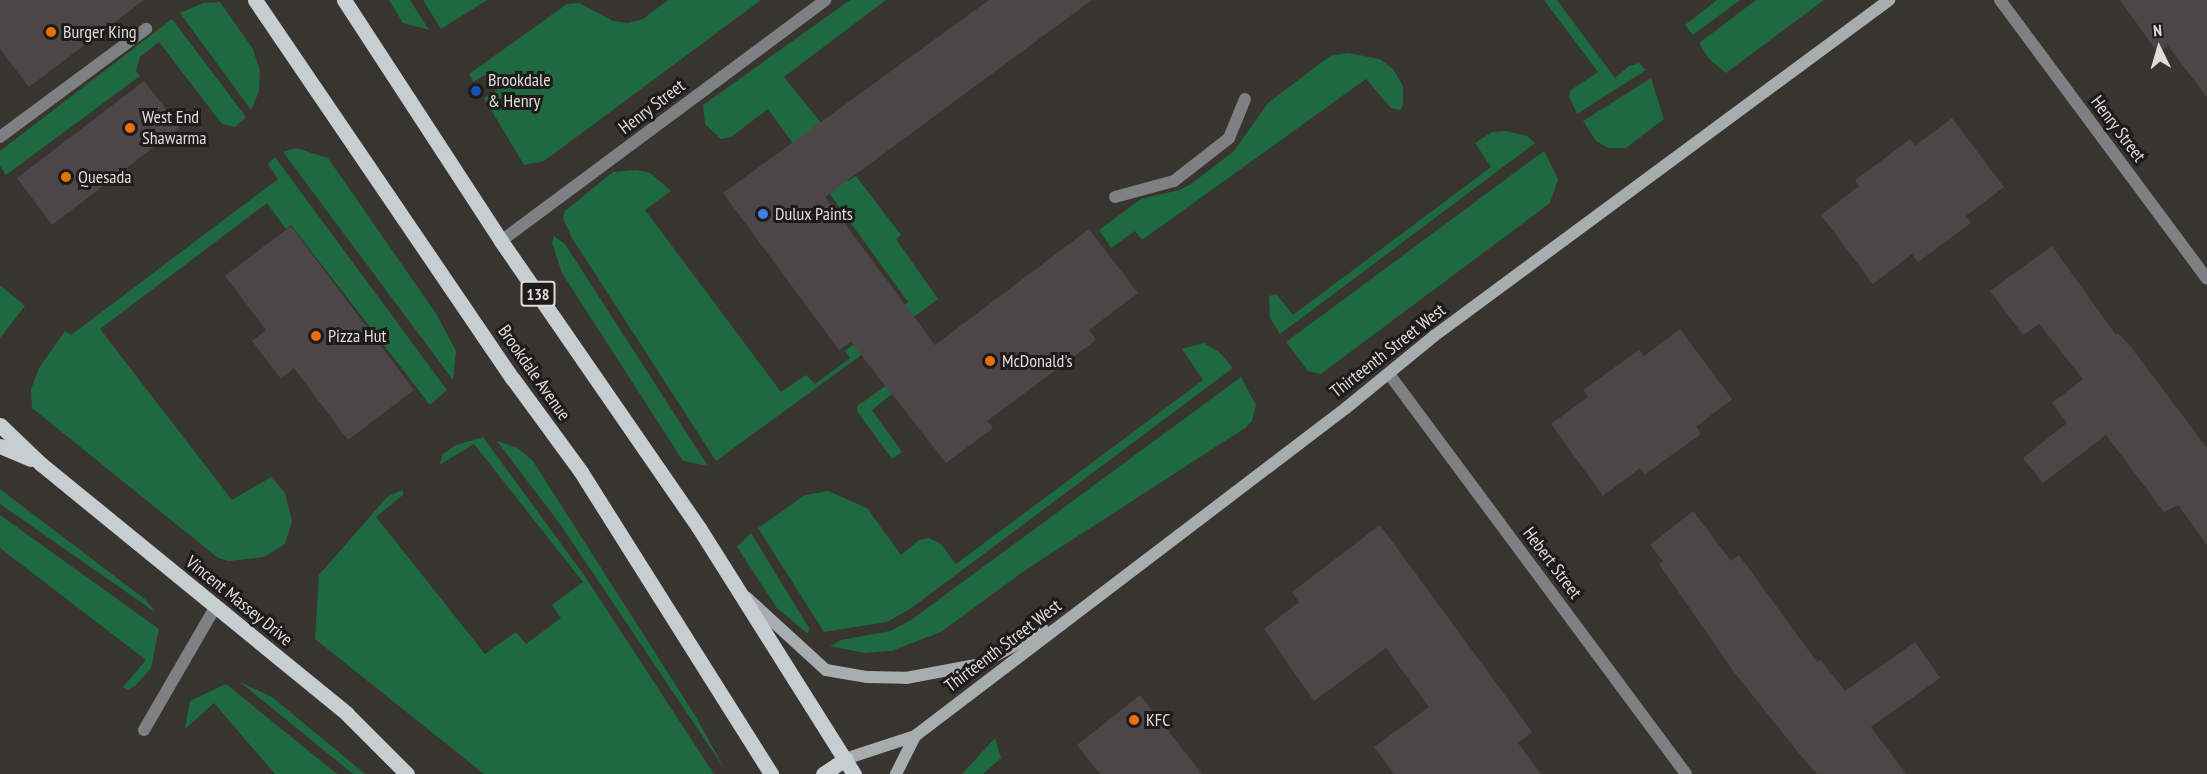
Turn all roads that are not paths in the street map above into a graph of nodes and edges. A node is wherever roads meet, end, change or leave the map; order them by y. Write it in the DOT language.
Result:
graph roads {
  1 [pos="255,0"];
  2 [pos="344,0"];
  3 [pos="825,0"];
  4 [pos="1888,0"];
  5 [pos="2000,0"];
  6 [pos="146,29"];
  7 [pos="1245,99"];
  8 [pos="0,137"];
  9 [pos="1115,197"];
  10 [pos="501,241"];
  11 [pos="2207,279"];
  12 [pos="1389,374"];
  13 [pos="0,425"];
  14 [pos="0,446"];
  15 [pos="41,464"];
  16 [pos="735,586"];
  17 [pos="216,606"];
  18 [pos="1081,609"];
  19 [pos="144,730"];
  20 [pos="915,736"];
  21 [pos="845,759"];
  22 [pos="407,774"];
  23 [pos="771,774"];
  24 [pos="823,774"];
  25 [pos="854,774"];
  26 [pos="896,774"];
  27 [pos="1686,774"];
  1 -- 23 [label="main road, Brookdale Avenue"];
  2 -- 10 [label="main road, 138"];
  3 -- 10 [label="street, Henry Street"];
  4 -- 12 [label="street, Thirteenth Street West"];
  5 -- 11 [label="street, Henry Street"];
  6 -- 8 [label="street"];
  7 -- 9 [label="street"];
  10 -- 16 [label="main road, 138"];
  12 -- 18 [label="street, Thirteenth Street West"];
  12 -- 27 [label="street, Hebert Street"];
  13 -- 15 [label="main road, Vincent Massey Drive"];
  14 -- 15 [label="main road, Vincent Massey Drive"];
  15 -- 17 [label="main road, Vincent Massey Drive"];
  16 -- 18 [label="street"];
  16 -- 21 [label="main road, 138"];
  17 -- 19 [label="street"];
  17 -- 22 [label="main road, Vincent Massey Drive"];
  18 -- 20 [label="street, Thirteenth Street West"];
  20 -- 21 [label="street, Thirteenth Street West"];
  20 -- 26 [label="street, Thirteenth Street West"];
  21 -- 24 [label="main road"];
  21 -- 25 [label="main road, 138"];
}
